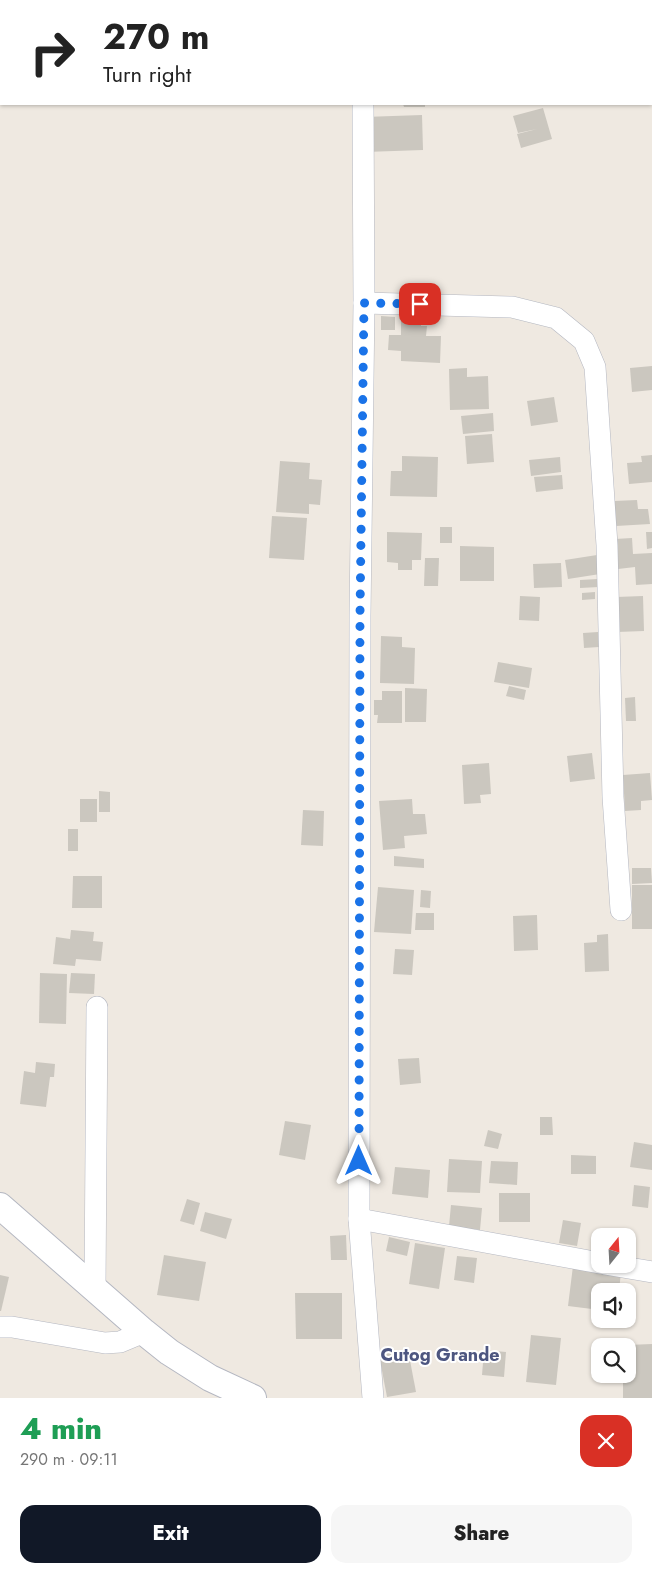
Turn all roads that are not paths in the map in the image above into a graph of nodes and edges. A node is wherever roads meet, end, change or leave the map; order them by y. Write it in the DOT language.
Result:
graph roads {
  1 [pos="363,105"];
  2 [pos="364,303"];
  3 [pos="621,910"];
  4 [pos="98,1007"];
  5 [pos="0,1206"];
  6 [pos="359,1219"];
  7 [pos="591,1261"];
  8 [pos="636,1269"];
  9 [pos="652,1272"];
  10 [pos="95,1289"];
  11 [pos="0,1327"];
  12 [pos="144,1332"];
  13 [pos="253,1398"];
  14 [pos="373,1398"];
  1 -- 2 [label="street"];
  2 -- 3 [label="street"];
  2 -- 6 [label="street"];
  4 -- 10 [label="street"];
  5 -- 10 [label="street"];
  6 -- 7 [label="street"];
  6 -- 14 [label="street"];
  8 -- 9 [label="street"];
  10 -- 12 [label="street"];
  11 -- 12 [label="street"];
  12 -- 13 [label="street"];
}
